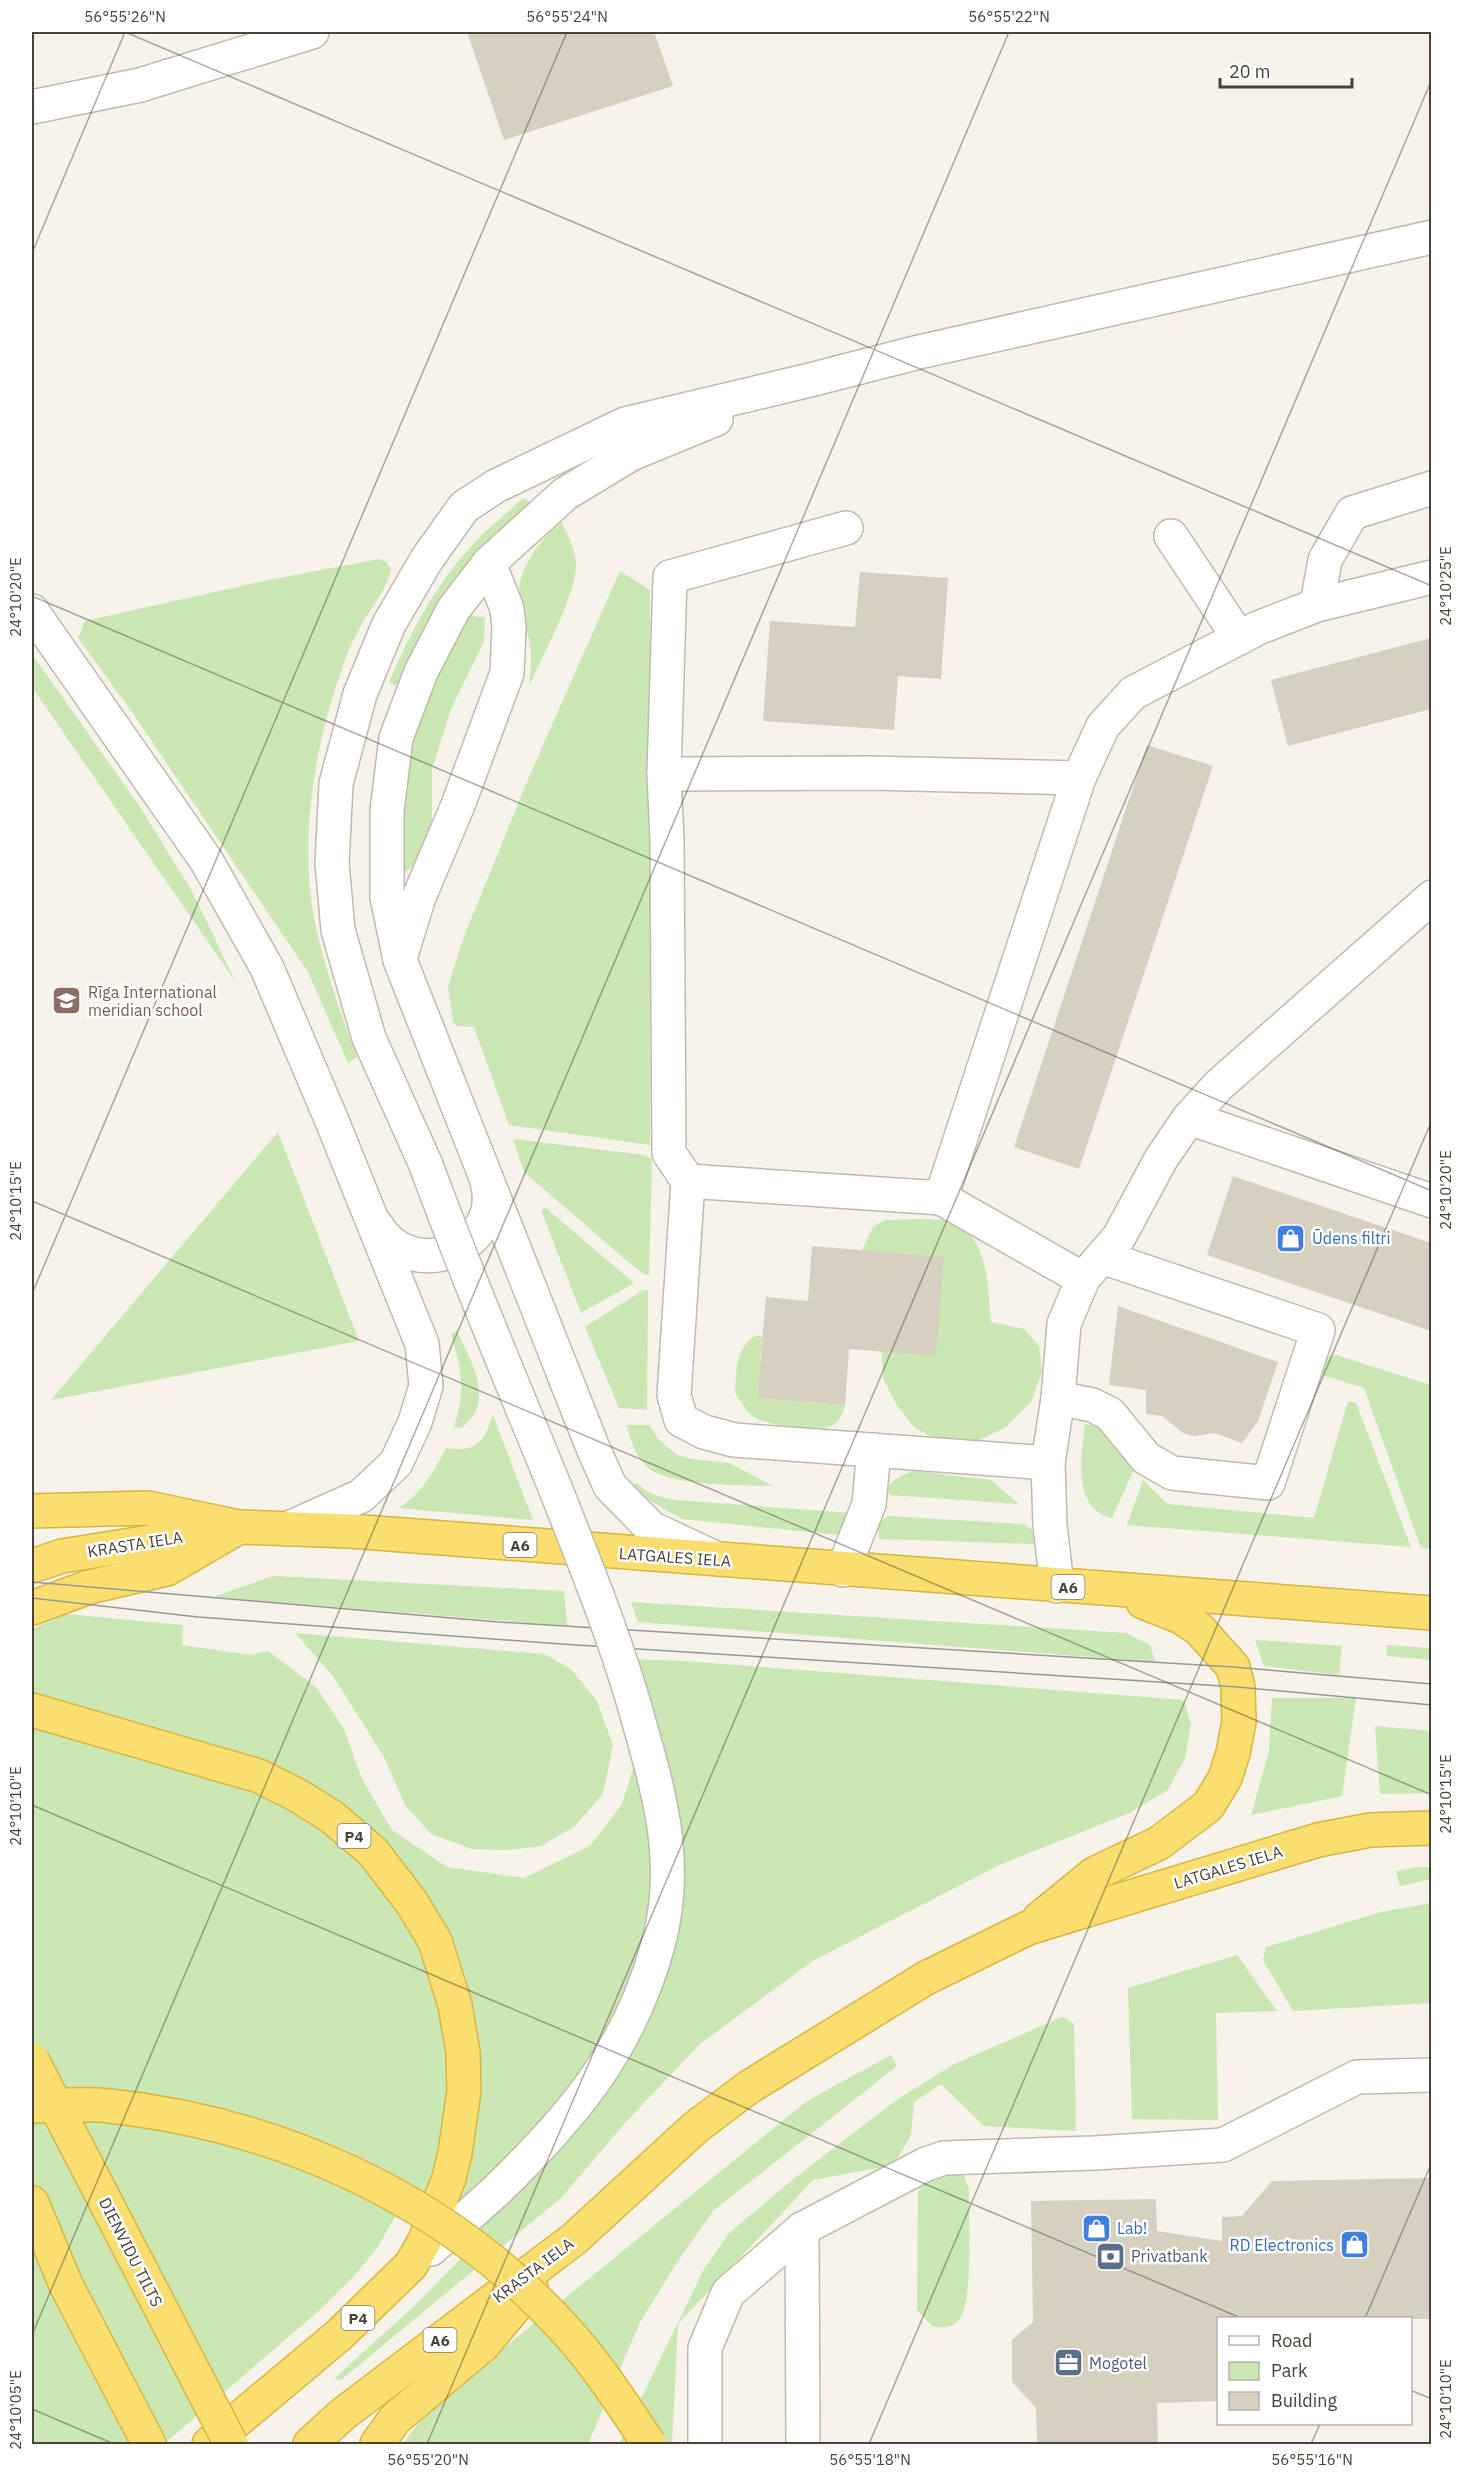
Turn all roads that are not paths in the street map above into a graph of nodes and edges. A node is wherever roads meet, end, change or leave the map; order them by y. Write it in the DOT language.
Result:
graph roads {
  1 [pos="312,32"];
  2 [pos="32,107"];
  3 [pos="1431,237"];
  4 [pos="810,380"];
  5 [pos="1431,488"];
  6 [pos="846,528"];
  7 [pos="1171,536"];
  8 [pos="489,562"];
  9 [pos="1431,577"];
  10 [pos="1317,605"];
  11 [pos="32,611"];
  12 [pos="1239,638"];
  13 [pos="664,774"];
  14 [pos="1079,778"];
  15 [pos="1431,897"];
  16 [pos="400,960"];
  17 [pos="1189,1118"];
  18 [pos="483,1169"];
  19 [pos="688,1181"];
  20 [pos="941,1198"];
  21 [pos="1431,1201"];
  22 [pos="371,1218"];
  23 [pos="1092,1268"];
  24 [pos="1058,1398"];
  25 [pos="874,1450"];
  26 [pos="1048,1463"];
  27 [pos="32,1511"];
  28 [pos="239,1527"];
  29 [pos="287,1529"];
  30 [pos="722,1561"];
  31 [pos="32,1566"];
  32 [pos="843,1570"];
  33 [pos="1057,1586"];
  34 [pos="1111,1590"];
  35 [pos="32,1608"];
  36 [pos="1431,1613"];
  37 [pos="32,1710"];
  38 [pos="1431,1828"];
  39 [pos="1028,1928"];
  40 [pos="32,2060"];
  41 [pos="1431,2075"];
  42 [pos="749,2087"];
  43 [pos="32,2106"];
  44 [pos="32,2203"];
  45 [pos="802,2229"];
  46 [pos="574,2239"];
  47 [pos="411,2265"];
  48 [pos="149,2445"];
  49 [pos="209,2445"];
  50 [pos="231,2445"];
  51 [pos="310,2445"];
  52 [pos="377,2445"];
  53 [pos="649,2445"];
  54 [pos="705,2445"];
  55 [pos="803,2445"];
  1 -- 2 [label="street"];
  3 -- 4 [label="street"];
  4 -- 8 [label="street"];
  4 -- 47 [label="street, bridge"];
  5 -- 10 [label="street"];
  6 -- 13 [label="street"];
  7 -- 12 [label="street"];
  8 -- 16 [label="street"];
  8 -- 16 [label="street"];
  9 -- 10 [label="street"];
  10 -- 12 [label="street"];
  11 -- 22 [label="street"];
  12 -- 14 [label="street"];
  13 -- 14 [label="street"];
  13 -- 19 [label="street"];
  14 -- 20 [label="street"];
  15 -- 17 [label="street"];
  16 -- 18 [label="street"];
  17 -- 21 [label="street"];
  17 -- 23 [label="street"];
  18 -- 22 [label="street"];
  18 -- 30 [label="street"];
  19 -- 20 [label="street"];
  19 -- 25 [label="street"];
  20 -- 23 [label="street"];
  22 -- 29 [label="street"];
  23 -- 24 [label="street"];
  23 -- 24 [label="street"];
  24 -- 26 [label="street"];
  25 -- 26 [label="street"];
  25 -- 32 [label="street"];
  26 -- 33 [label="street"];
  27 -- 28 [label="highway"];
  28 -- 29 [label="highway, LATGALES IELA / A6"];
  28 -- 31 [label="highway, KRASTA IELA / A6"];
  28 -- 35 [label="highway"];
  29 -- 30 [label="highway, LATGALES IELA / A6"];
  30 -- 32 [label="highway, LATGALES IELA / A6"];
  32 -- 33 [label="highway, LATGALES IELA / A6"];
  33 -- 34 [label="highway, LATGALES IELA / A6"];
  34 -- 36 [label="highway, LATGALES IELA / A6"];
  34 -- 39 [label="highway, LATGALES IELA / A6"];
  37 -- 47 [label="highway, P4"];
  38 -- 39 [label="highway, LATGALES IELA / A6"];
  39 -- 42 [label="highway, LATGALES IELA / A6"];
  40 -- 50 [label="highway, DIENVIDU TILTS, bridge"];
  41 -- 45 [label="street"];
  42 -- 46 [label="highway, KRASTA IELA / A6"];
  43 -- 53 [label="highway, bridge"];
  44 -- 48 [label="highway"];
  45 -- 54 [label="street"];
  45 -- 55 [label="street"];
  46 -- 51 [label="highway, KRASTA IELA / A6"];
  46 -- 52 [label="highway"];
  47 -- 49 [label="highway, P4"];
}
